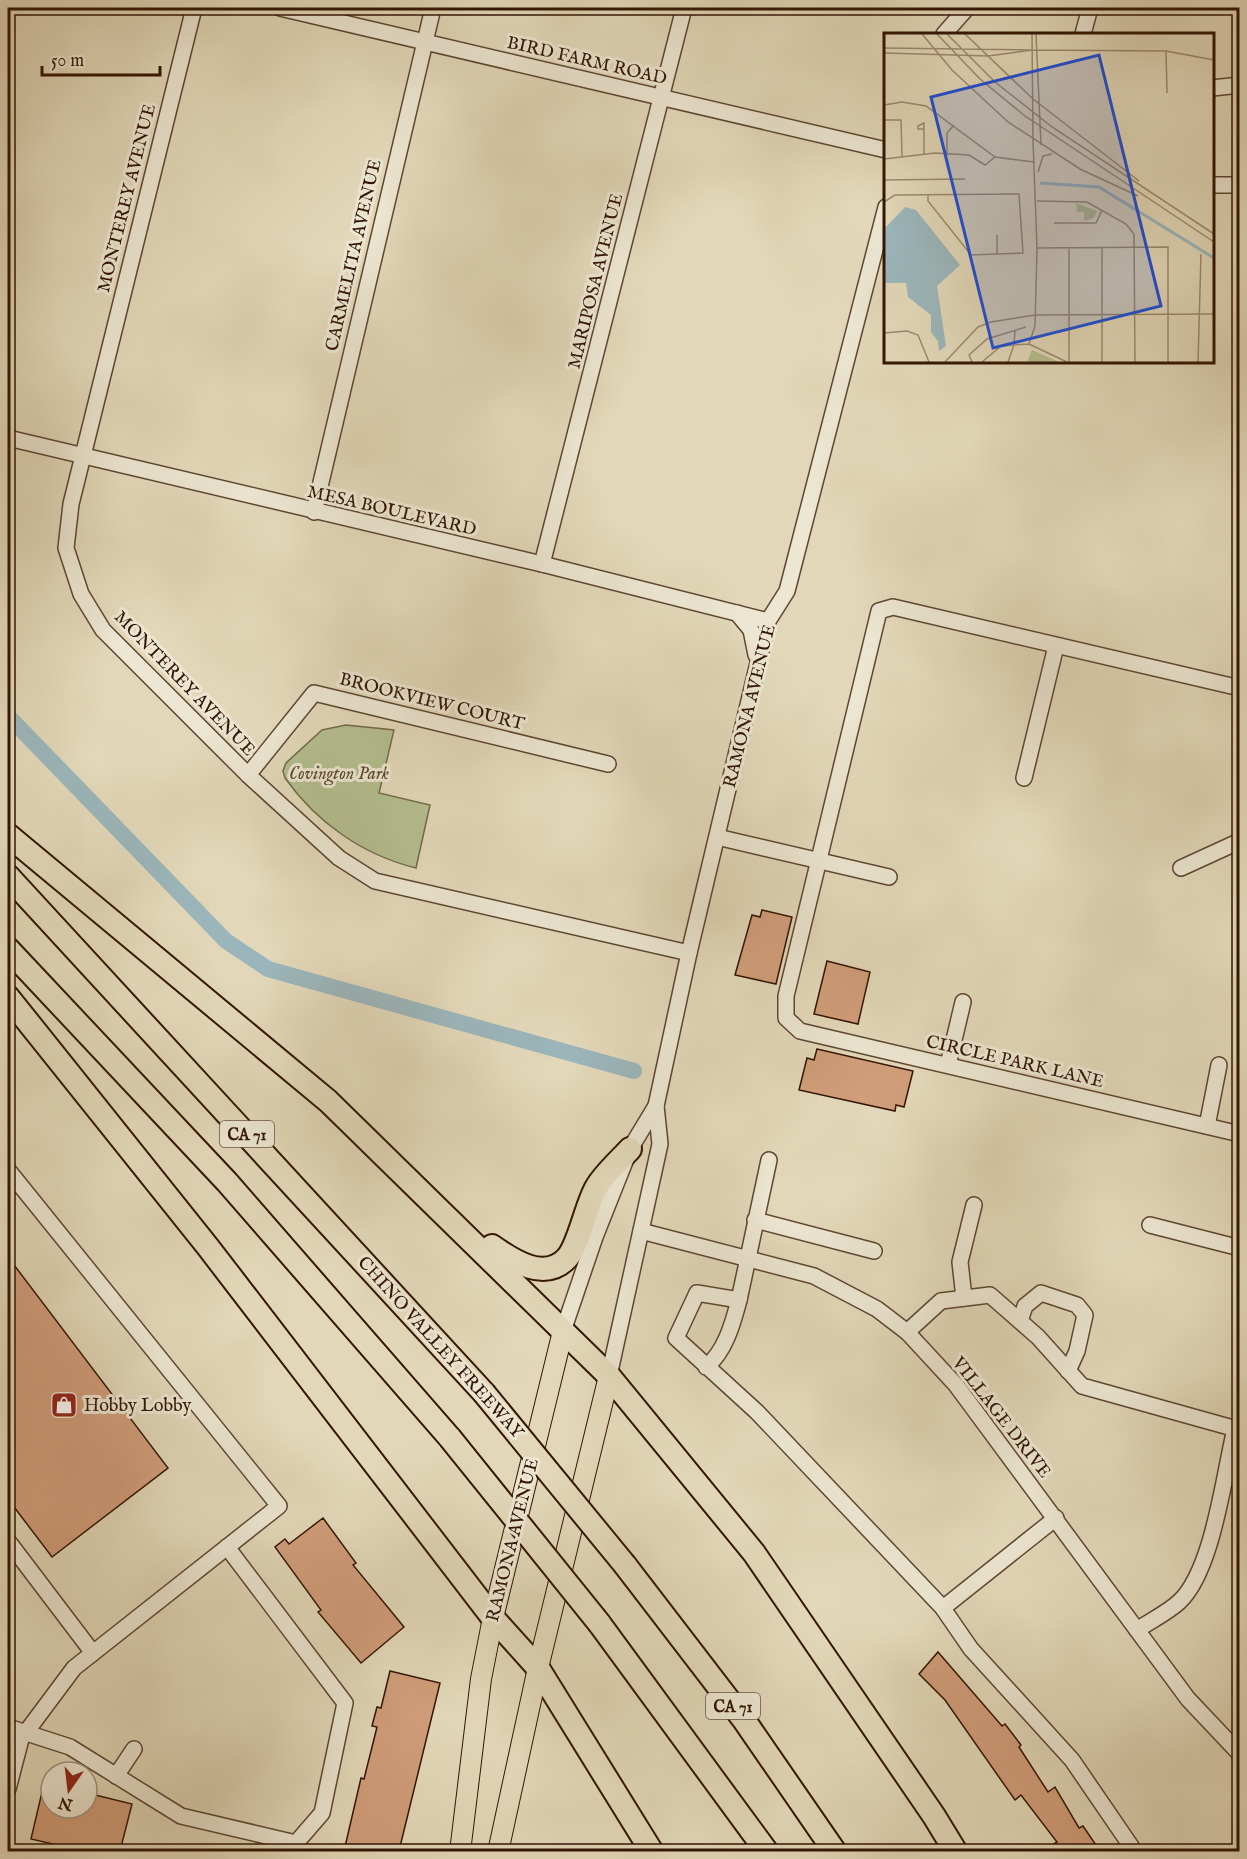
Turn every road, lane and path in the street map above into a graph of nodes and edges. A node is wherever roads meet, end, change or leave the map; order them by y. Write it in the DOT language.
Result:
graph roads {
  1 [pos="194,8"];
  2 [pos="280,8"];
  3 [pos="433,8"];
  4 [pos="684,8"];
  5 [pos="967,8"];
  6 [pos="1090,8"];
  7 [pos="945,33"];
  8 [pos="1083,33"];
  9 [pos="423,42"];
  10 [pos="1239,86"];
  11 [pos="1214,88"];
  12 [pos="663,98"];
  13 [pos="884,150"];
  14 [pos="1239,185"];
  15 [pos="1214,186"];
  16 [pos="884,211"];
  17 [pos="8,438"];
  18 [pos="81,455"];
  19 [pos="314,512"];
  20 [pos="542,564"];
  21 [pos="737,613"];
  22 [pos="768,621"];
  23 [pos="1056,646"];
  24 [pos="754,678"];
  25 [pos="1239,688"];
  26 [pos="608,764"];
  27 [pos="248,775"];
  28 [pos="1024,778"];
  29 [pos="8,835"];
  30 [pos="717,837"];
  31 [pos="1239,840"];
  32 [pos="818,860"];
  33 [pos="1181,868"];
  34 [pos="8,876"];
  35 [pos="889,877"];
  36 [pos="8,950"];
  37 [pos="689,953"];
  38 [pos="8,998"];
  39 [pos="963,1002"];
  40 [pos="948,1065"];
  41 [pos="1220,1065"];
  42 [pos="656,1106"];
  43 [pos="1207,1126"];
  44 [pos="1239,1134"];
  45 [pos="630,1149"];
  46 [pos="769,1160"];
  47 [pos="8,1170"];
  48 [pos="433,1204"];
  49 [pos="975,1205"];
  50 [pos="755,1220"];
  51 [pos="1150,1225"];
  52 [pos="641,1231"];
  53 [pos="1239,1248"];
  54 [pos="874,1251"];
  55 [pos="748,1258"];
  56 [pos="964,1298"];
  57 [pos="739,1300"];
  58 [pos="1020,1321"];
  59 [pos="563,1331"];
  60 [pos="907,1332"];
  61 [pos="706,1367"];
  62 [pos="1068,1371"];
  63 [pos="609,1376"];
  64 [pos="1237,1429"];
  65 [pos="1056,1518"];
  66 [pos="9,1546"];
  67 [pos="227,1547"];
  68 [pos="943,1608"];
  69 [pos="493,1618"];
  70 [pos="1137,1630"];
  71 [pos="93,1653"];
  72 [pos="538,1668"];
  73 [pos="8,1727"];
  74 [pos="27,1731"];
  75 [pos="134,1749"];
  76 [pos="1239,1754"];
  77 [pos="116,1776"];
  78 [pos="8,1789"];
  79 [pos="460,1851"];
  80 [pos="498,1851"];
  81 [pos="652,1851"];
  82 [pos="767,1851"];
  83 [pos="835,1851"];
  84 [pos="956,1851"];
  85 [pos="1135,1851"];
  1 -- 18 [label="street, MONTEREY AVENUE"];
  2 -- 9 [label="street, BIRD FARM ROAD"];
  3 -- 9 [label="street, CARMELITA AVENUE"];
  4 -- 12 [label="street, MARIPOSA AVENUE"];
  5 -- 7 [label="street"];
  6 -- 8 [label="street"];
  9 -- 12 [label="street, BIRD FARM ROAD"];
  9 -- 19 [label="street, CARMELITA AVENUE"];
  10 -- 11 [label="street"];
  12 -- 13 [label="street, BIRD FARM ROAD"];
  12 -- 20 [label="street, MARIPOSA AVENUE"];
  14 -- 15 [label="street"];
  16 -- 22 [label="street, RAMONA AVENUE"];
  17 -- 18 [label="street, MESA BOULEVARD"];
  18 -- 19 [label="street, MESA BOULEVARD"];
  18 -- 27 [label="street, MONTEREY AVENUE"];
  19 -- 20 [label="street, MESA BOULEVARD"];
  20 -- 21 [label="street, MESA BOULEVARD"];
  21 -- 22 [label="street, MESA BOULEVARD"];
  21 -- 24 [label="street"];
  22 -- 24 [label="street, RAMONA AVENUE"];
  23 -- 25 [label="street"];
  23 -- 28 [label="street"];
  23 -- 32 [label="street"];
  24 -- 30 [label="street, RAMONA AVENUE"];
  26 -- 27 [label="street, BROOKVIEW COURT"];
  27 -- 37 [label="street, MONTEREY AVENUE"];
  29 -- 48 [label="highway"];
  30 -- 32 [label="street"];
  30 -- 37 [label="street, RAMONA AVENUE"];
  31 -- 33 [label="street"];
  32 -- 35 [label="street"];
  32 -- 40 [label="street, CIRCLE PARK LANE"];
  34 -- 83 [label="highway, CHINO VALLEY FREEWAY / CA 71, bridge"];
  36 -- 82 [label="highway, CA 71, bridge"];
  37 -- 42 [label="street, RAMONA AVENUE"];
  38 -- 69 [label="highway"];
  39 -- 40 [label="street"];
  40 -- 43 [label="street, CIRCLE PARK LANE"];
  41 -- 43 [label="street"];
  42 -- 45 [label="street, RAMONA AVENUE"];
  42 -- 52 [label="street, RAMONA AVENUE"];
  43 -- 44 [label="street, CIRCLE PARK LANE"];
  45 -- 48 [label="highway"];
  45 -- 59 [label="street, RAMONA AVENUE"];
  46 -- 50 [label="street"];
  47 -- 67 [label="street"];
  48 -- 59 [label="highway"];
  49 -- 56 [label="street"];
  50 -- 54 [label="street"];
  50 -- 55 [label="street"];
  51 -- 53 [label="street"];
  52 -- 55 [label="street, VILLAGE DRIVE"];
  52 -- 63 [label="street, RAMONA AVENUE"];
  55 -- 57 [label="street"];
  55 -- 60 [label="street, VILLAGE DRIVE"];
  56 -- 58 [label="street"];
  56 -- 60 [label="street"];
  57 -- 61 [label="street"];
  57 -- 61 [label="street"];
  58 -- 62 [label="street"];
  58 -- 62 [label="street"];
  59 -- 63 [label="highway"];
  59 -- 69 [label="main road, RAMONA AVENUE"];
  60 -- 65 [label="street, VILLAGE DRIVE"];
  61 -- 68 [label="street"];
  62 -- 64 [label="street"];
  63 -- 72 [label="main road, RAMONA AVENUE"];
  63 -- 84 [label="highway"];
  64 -- 70 [label="street"];
  65 -- 68 [label="street"];
  65 -- 70 [label="street, VILLAGE DRIVE"];
  66 -- 71 [label="street"];
  67 -- 71 [label="street"];
  67 -- 77 [label="street"];
  68 -- 85 [label="street"];
  69 -- 72 [label="highway"];
  69 -- 79 [label="main road, RAMONA AVENUE"];
  70 -- 76 [label="street, VILLAGE DRIVE"];
  71 -- 74 [label="street"];
  72 -- 80 [label="main road, RAMONA AVENUE"];
  72 -- 81 [label="highway"];
  73 -- 74 [label="street"];
  74 -- 77 [label="street"];
  74 -- 78 [label="street"];
  75 -- 77 [label="street"];
}
